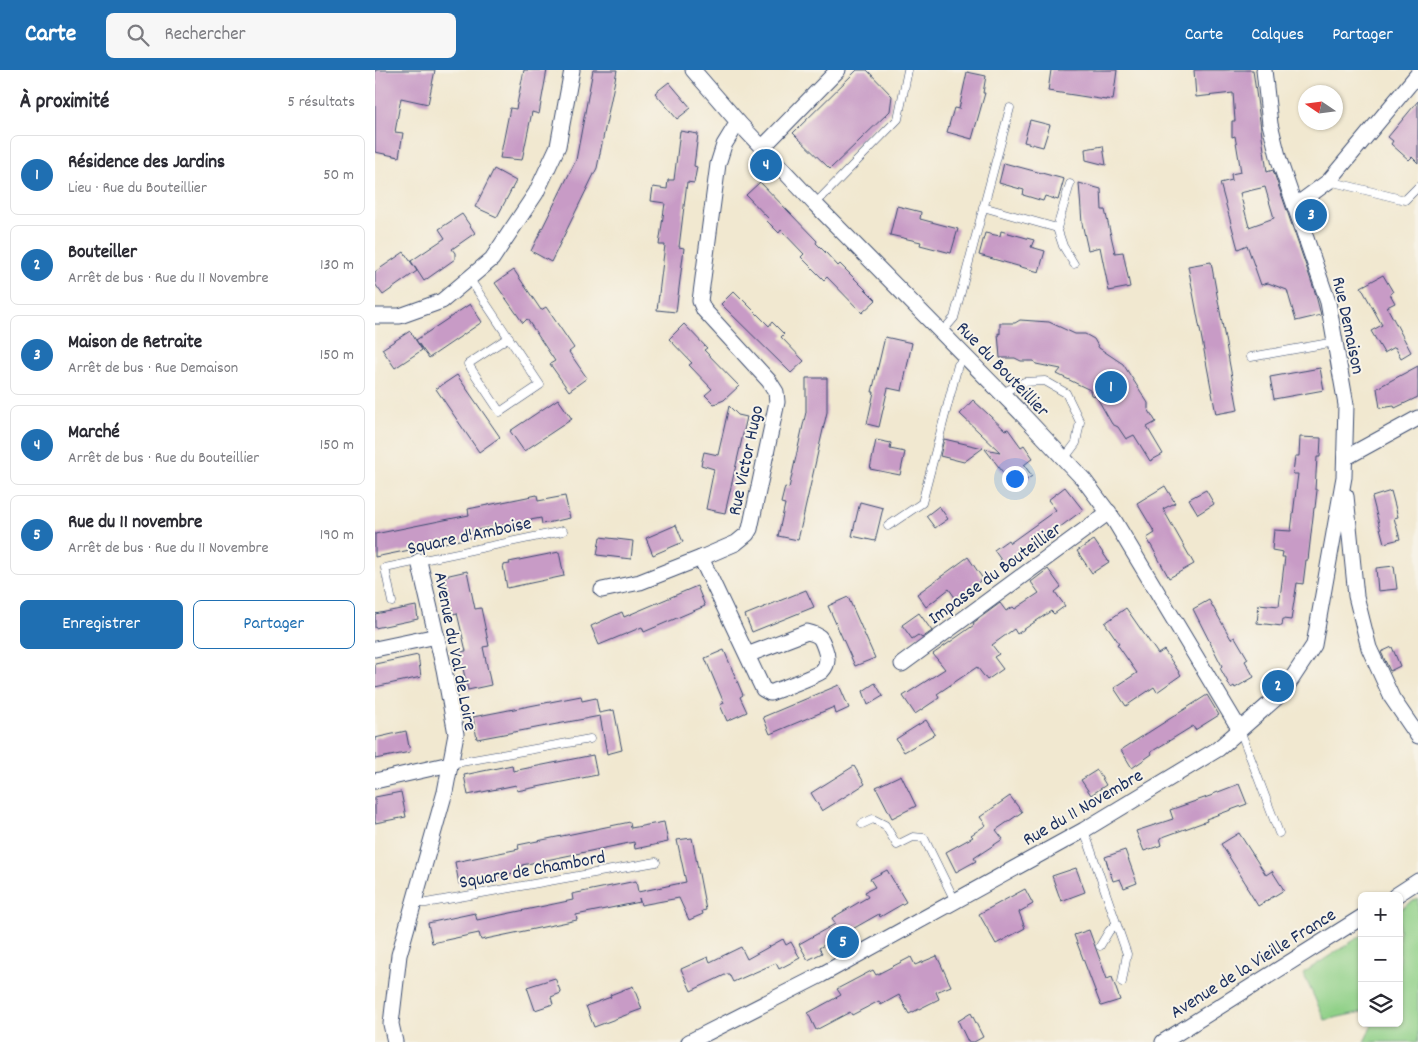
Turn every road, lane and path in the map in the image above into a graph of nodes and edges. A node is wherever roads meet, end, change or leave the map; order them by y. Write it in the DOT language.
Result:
graph roads {
  1 [pos="572,70"];
  2 [pos="693,70"];
  3 [pos="838,70"];
  4 [pos="908,70"];
  5 [pos="1264,70"];
  6 [pos="1418,74"];
  7 [pos="1010,108"];
  8 [pos="737,122"];
  9 [pos="762,148"];
  10 [pos="1329,181"];
  11 [pos="1070,184"];
  12 [pos="1418,187"];
  13 [pos="815,204"];
  14 [pos="1295,206"];
  15 [pos="983,207"];
  16 [pos="1057,228"];
  17 [pos="1074,264"];
  18 [pos="469,278"];
  19 [pos="375,316"];
  20 [pos="941,332"];
  21 [pos="509,337"];
  22 [pos="1335,342"];
  23 [pos="965,356"];
  24 [pos="1251,357"];
  25 [pos="1001,393"];
  26 [pos="1418,418"];
  27 [pos="1345,458"];
  28 [pos="1064,459"];
  29 [pos="1344,477"];
  30 [pos="1109,512"];
  31 [pos="888,526"];
  32 [pos="563,531"];
  33 [pos="701,558"];
  34 [pos="419,561"];
  35 [pos="602,590"];
  36 [pos="392,602"];
  37 [pos="437,636"];
  38 [pos="375,649"];
  39 [pos="747,655"];
  40 [pos="902,664"];
  41 [pos="1240,730"];
  42 [pos="1418,736"];
  43 [pos="590,739"];
  44 [pos="450,764"];
  45 [pos="375,781"];
  46 [pos="862,824"];
  47 [pos="1084,830"];
  48 [pos="1279,833"];
  49 [pos="656,862"];
  50 [pos="1418,882"];
  51 [pos="1402,892"];
  52 [pos="955,901"];
  53 [pos="413,903"];
  54 [pos="1358,920"];
  55 [pos="1116,924"];
  56 [pos="1100,946"];
  57 [pos="1122,982"];
  58 [pos="395,1042"];
  59 [pos="689,1042"];
  60 [pos="1163,1042"];
  1 -- 18 [label="street"];
  2 -- 8 [label="street, Rue du Bouteillier"];
  3 -- 9 [label="street"];
  4 -- 13 [label="lane"];
  5 -- 14 [label="street, Rue Demaison"];
  6 -- 10 [label="street"];
  7 -- 15 [label="lane"];
  8 -- 9 [label="street, Rue du Bouteillier"];
  8 -- 33 [label="street, Rue Victor Hugo"];
  9 -- 13 [label="street, Rue du Bouteillier"];
  10 -- 12 [label="lane"];
  10 -- 14 [label="street"];
  11 -- 16 [label="lane"];
  13 -- 20 [label="street, Rue du Bouteillier"];
  14 -- 22 [label="street, Rue Demaison"];
  15 -- 16 [label="lane"];
  15 -- 20 [label="lane"];
  16 -- 17 [label="lane"];
  18 -- 19 [label="street"];
  18 -- 21 [label="lane"];
  20 -- 23 [label="street, Rue du Bouteillier"];
  21 -- 21 [label="lane"];
  22 -- 24 [label="lane"];
  22 -- 27 [label="street, Rue Demaison"];
  23 -- 25 [label="street, Rue du Bouteillier"];
  23 -- 31 [label="lane"];
  25 -- 28 [label="street, Rue du Bouteillier"];
  25 -- 28 [label="lane"];
  26 -- 27 [label="street"];
  27 -- 29 [label="street, Rue Demaison"];
  28 -- 30 [label="street, Rue du Bouteillier"];
  29 -- 41 [label="street, Rue du 11 Novembre"];
  29 -- 42 [label="street"];
  30 -- 40 [label="street, Impasse du Bouteillier"];
  30 -- 41 [label="street, Rue du Bouteillier"];
  32 -- 34 [label="lane, Square d'Amboise"];
  33 -- 35 [label="street, Rue Victor Hugo"];
  33 -- 39 [label="street"];
  34 -- 36 [label="lane, Square d'Amboise"];
  34 -- 37 [label="street, Avenue du Val de Loire"];
  37 -- 38 [label="street"];
  37 -- 44 [label="street, Avenue du Val de Loire"];
  39 -- 39 [label="street"];
  41 -- 47 [label="street, Rue du 11 Novembre"];
  41 -- 48 [label="lane"];
  43 -- 44 [label="lane"];
  44 -- 45 [label="street"];
  44 -- 53 [label="street, Avenue du Val de Loire"];
  46 -- 52 [label="lane"];
  47 -- 52 [label="street, Rue du 11 Novembre"];
  47 -- 55 [label="lane"];
  49 -- 53 [label="lane, Square de Chambord"];
  50 -- 51 [label="street"];
  52 -- 59 [label="street, Rue du 11 Novembre"];
  53 -- 58 [label="street, Avenue du Val de Loire"];
  54 -- 60 [label="street, Avenue de la Vieille France"];
  55 -- 56 [label="lane"];
  55 -- 57 [label="lane"];
}
